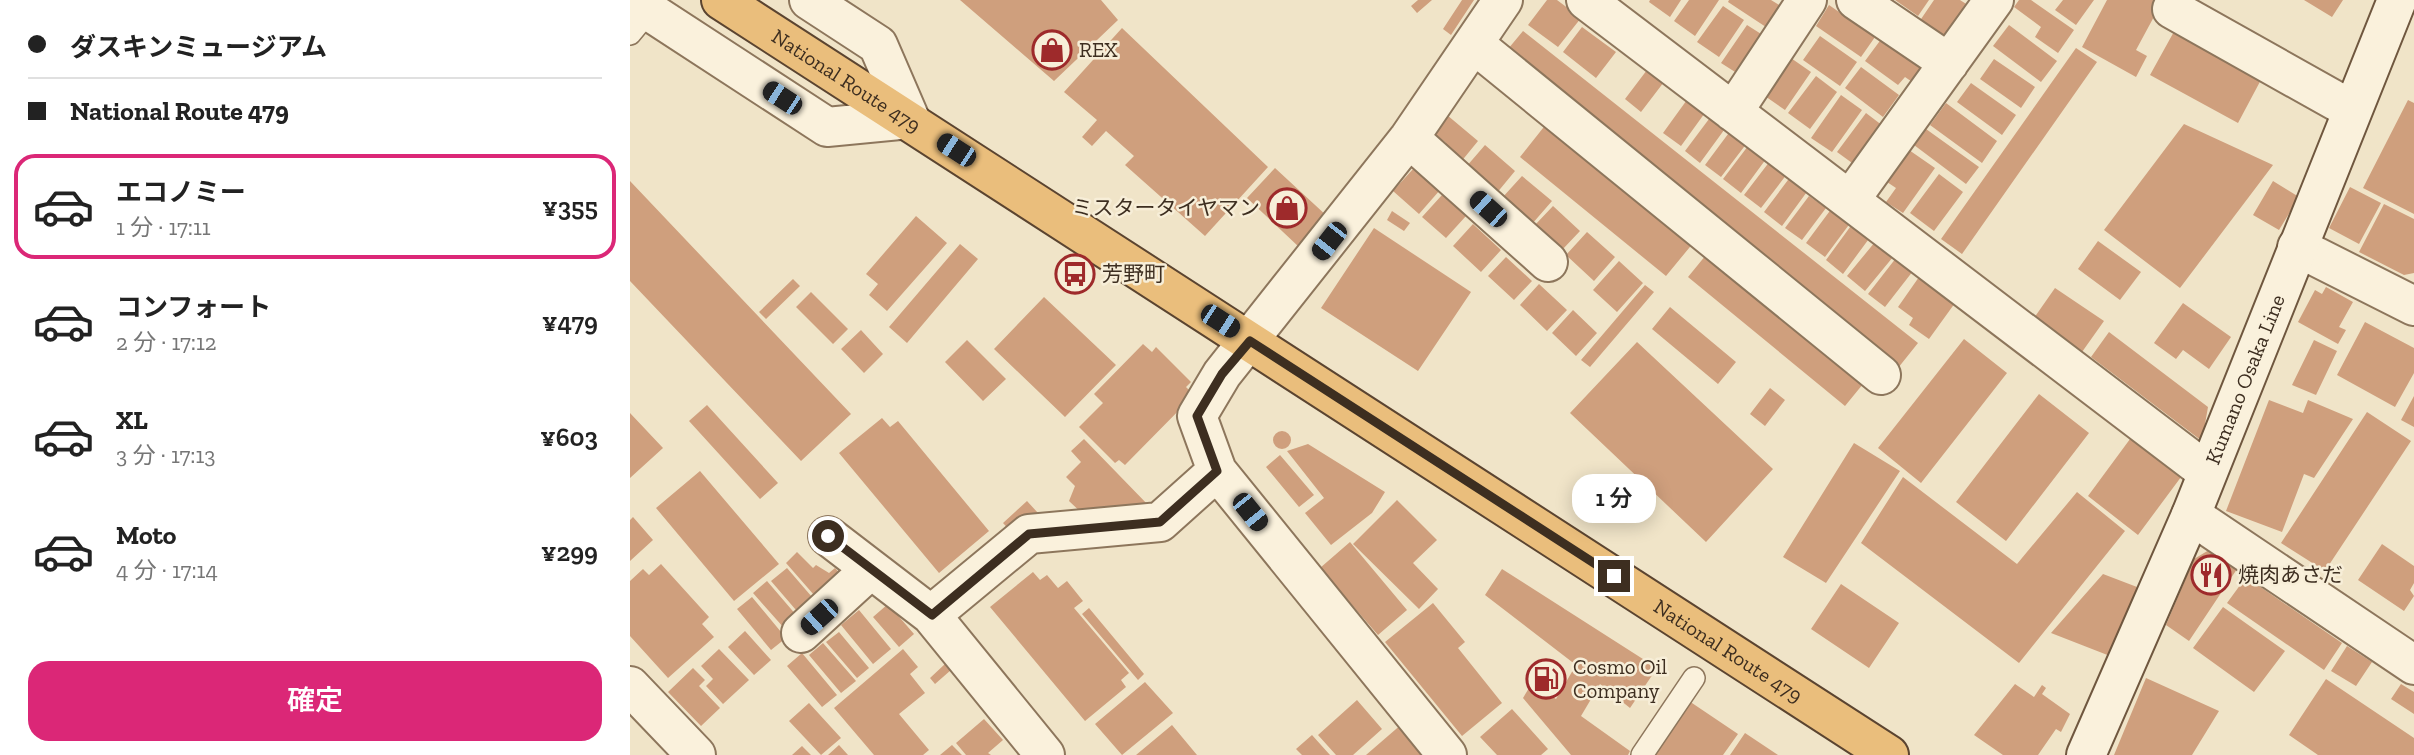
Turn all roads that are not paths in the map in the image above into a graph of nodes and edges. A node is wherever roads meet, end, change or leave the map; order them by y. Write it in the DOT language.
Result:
graph roads {
  1 [pos="721,0"];
  2 [pos="809,0"];
  3 [pos="1503,0"];
  4 [pos="1586,0"];
  5 [pos="1807,0"];
  6 [pos="1856,0"];
  7 [pos="1994,0"];
  8 [pos="2397,0"];
  9 [pos="2172,9"];
  10 [pos="637,15"];
  11 [pos="1474,44"];
  12 [pos="1949,63"];
  13 [pos="2352,110"];
  14 [pos="1733,112"];
  15 [pos="910,119"];
  16 [pos="1409,138"];
  17 [pos="1850,200"];
  18 [pos="2297,247"];
  19 [pos="1548,261"];
  20 [pos="2413,303"];
  21 [pos="1250,341"];
  22 [pos="1881,375"];
  23 [pos="1217,471"];
  24 [pos="2207,472"];
  25 [pos="2191,515"];
  26 [pos="828,536"];
  27 [pos="871,569"];
  28 [pos="932,615"];
  29 [pos="801,633"];
  30 [pos="2414,665"];
  31 [pos="1694,678"];
  32 [pos="630,686"];
  33 [pos="1034,751"];
  34 [pos="695,755"];
  35 [pos="1447,755"];
  36 [pos="1642,755"];
  37 [pos="1889,755"];
  38 [pos="2086,755"];
  1 -- 15 [label="highway, National Route 479"];
  2 -- 15 [label="street"];
  3 -- 11 [label="street"];
  4 -- 14 [label="street"];
  5 -- 14 [label="street"];
  6 -- 12 [label="street"];
  7 -- 12 [label="street"];
  8 -- 13 [label="street, Kumano Osaka Line"];
  9 -- 13 [label="street"];
  10 -- 15 [label="street"];
  11 -- 16 [label="street"];
  11 -- 22 [label="street"];
  12 -- 17 [label="street"];
  13 -- 18 [label="street, Kumano Osaka Line"];
  14 -- 17 [label="street"];
  15 -- 21 [label="highway, National Route 479"];
  16 -- 19 [label="street"];
  16 -- 21 [label="street"];
  17 -- 24 [label="street"];
  18 -- 20 [label="street"];
  18 -- 24 [label="street, Kumano Osaka Line"];
  21 -- 23 [label="street"];
  21 -- 37 [label="highway, National Route 479"];
  23 -- 28 [label="street"];
  23 -- 35 [label="street"];
  24 -- 25 [label="street, Kumano Osaka Line"];
  25 -- 30 [label="street"];
  25 -- 38 [label="street, Kumano Osaka Line"];
  26 -- 27 [label="street"];
  27 -- 28 [label="street"];
  27 -- 29 [label="street"];
  28 -- 33 [label="street"];
  31 -- 36 [label="lane"];
  32 -- 34 [label="street"];
}
